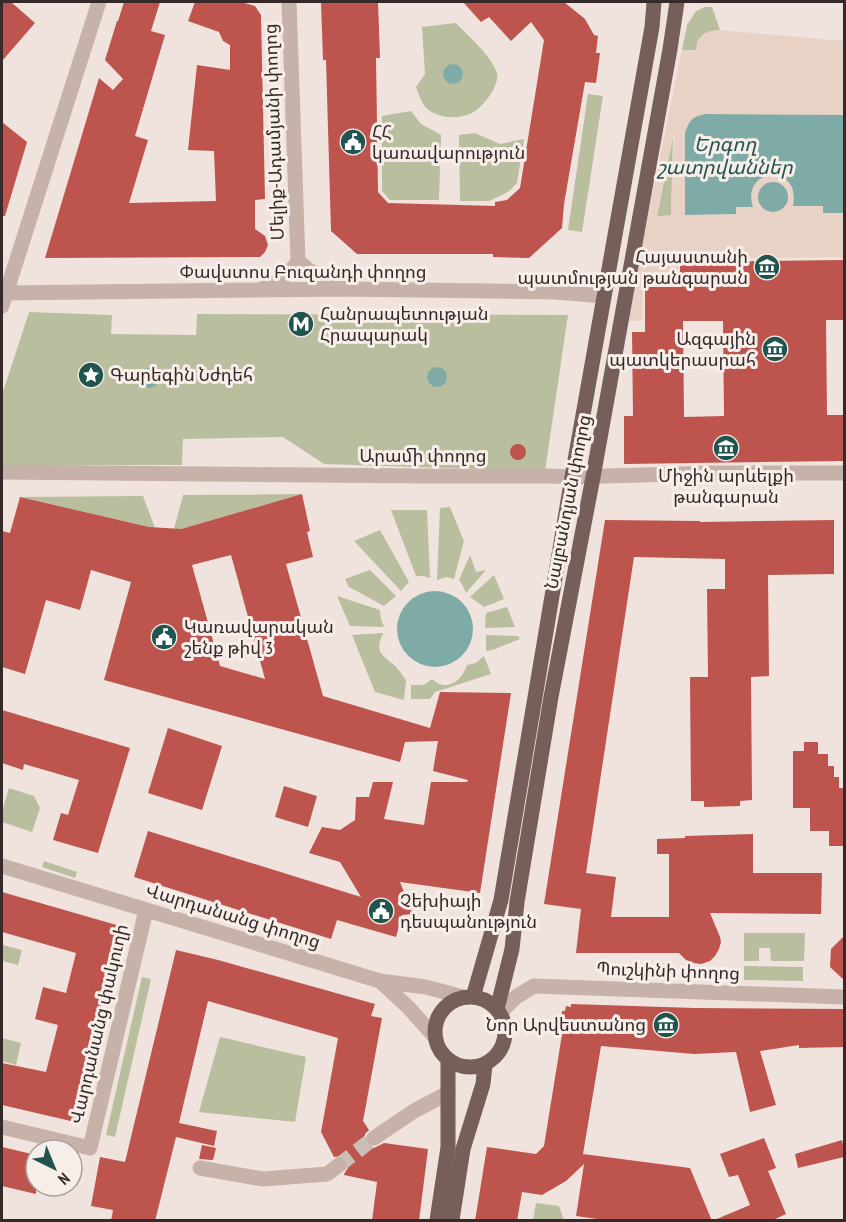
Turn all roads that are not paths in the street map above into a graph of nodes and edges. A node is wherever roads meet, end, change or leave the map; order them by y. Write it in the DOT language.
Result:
graph roads {
  1 [pos="99,2"];
  2 [pos="289,2"];
  3 [pos="652,2"];
  4 [pos="677,2"];
  5 [pos="298,261"];
  6 [pos="357,289"];
  7 [pos="258,291"];
  8 [pos="604,296"];
  9 [pos="3,298"];
  10 [pos="2,472"];
  11 [pos="844,472"];
  12 [pos="572,477"];
  13 [pos="593,477"];
  14 [pos="2,866"];
  15 [pos="146,909"];
  16 [pos="380,981"];
  17 [pos="468,997"];
  18 [pos="844,997"];
  19 [pos="498,1011"];
  20 [pos="434,1036"];
  21 [pos="448,1060"];
  22 [pos="484,1065"];
  23 [pos="448,1093"];
  24 [pos="2,1127"];
  25 [pos="374,1138"];
  26 [pos="339,1165"];
  27 [pos="200,1168"];
  28 [pos="437,1221"];
  29 [pos="452,1221"];
  1 -- 9 [label="street"];
  2 -- 5 [label="street, Մելիք-Ադամյանի փողոց"];
  3 -- 8 [label="main road, Նալբանդյան փողոց"];
  4 -- 13 [label="main road, Նալբանդյան փողոց"];
  5 -- 6 [label="street, Մելիք-Ադամյանի փողոց"];
  5 -- 7 [label="street, Մելիք-Ադամյանի փողոց"];
  6 -- 7 [label="street, Փավստոս Բուզանդի փողոց"];
  6 -- 8 [label="street, Փավստոս Բուզանդի փողոց"];
  7 -- 9 [label="street, Փավստոս Բուզանդի փողոց"];
  8 -- 12 [label="main road, Նալբանդյան փողոց"];
  10 -- 12 [label="street, Արամի փողոց"];
  11 -- 13 [label="street, Արամի փողոց"];
  12 -- 13 [label="street, Արամի փողոց"];
  12 -- 17 [label="main road, Նալբանդյան փողոց"];
  13 -- 19 [label="main road, Նալբանդյան փողոց"];
  14 -- 15 [label="street, Վարդանանց փողոց"];
  15 -- 16 [label="street, Վարդանանց փողոց"];
  15 -- 24 [label="street, Վարդանանց փակուղի"];
  16 -- 17 [label="street"];
  16 -- 20 [label="street, Վարդանանց փողոց"];
  17 -- 19 [label="main road"];
  17 -- 20 [label="main road"];
  18 -- 19 [label="street, Պուշկինի փողոց"];
  19 -- 22 [label="main road"];
  20 -- 21 [label="main road"];
  21 -- 22 [label="main road"];
  21 -- 23 [label="main road"];
  22 -- 29 [label="main road"];
  23 -- 25 [label="street"];
  23 -- 28 [label="main road"];
  26 -- 27 [label="street"];
}
